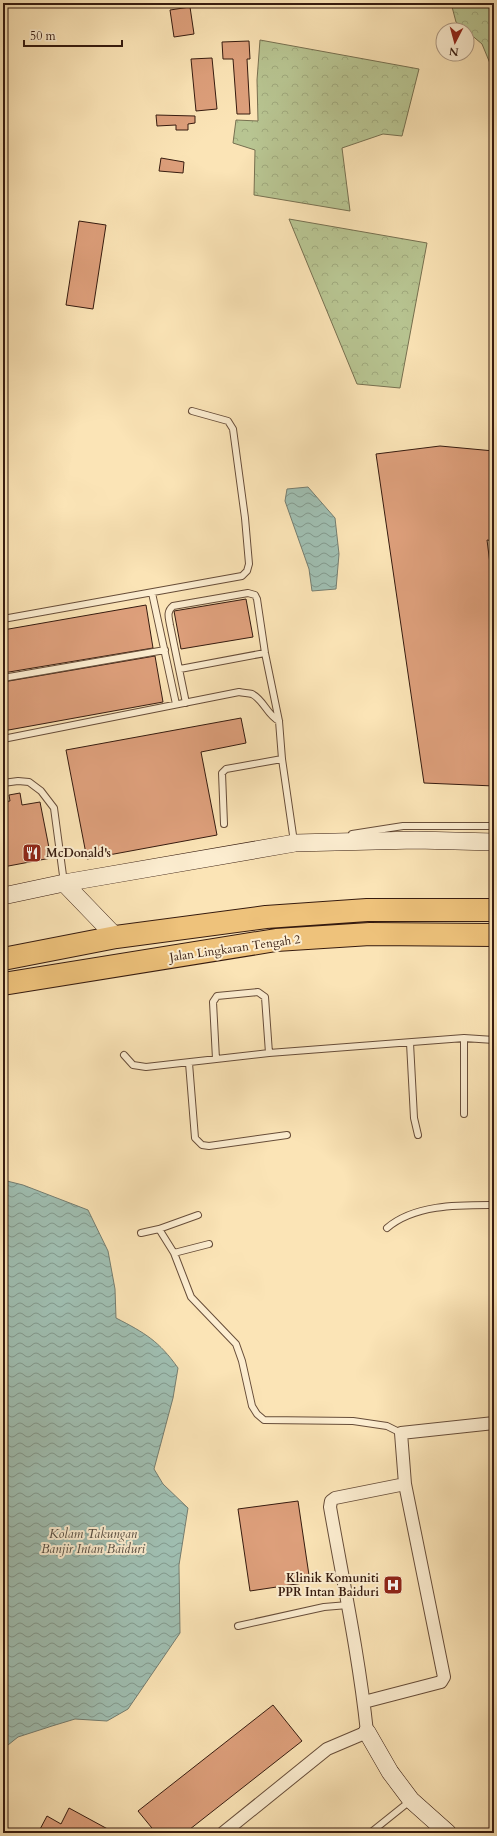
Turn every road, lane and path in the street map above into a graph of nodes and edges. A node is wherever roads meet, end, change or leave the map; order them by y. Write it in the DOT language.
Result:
graph roads {
  1 [pos="192,411"];
  2 [pos="152,593"];
  3 [pos="3,619"];
  4 [pos="165,650"];
  5 [pos="265,653"];
  6 [pos="180,669"];
  7 [pos="3,678"];
  8 [pos="186,703"];
  9 [pos="176,704"];
  10 [pos="279,721"];
  11 [pos="3,739"];
  12 [pos="282,759"];
  13 [pos="3,783"];
  14 [pos="224,824"];
  15 [pos="494,826"];
  16 [pos="494,842"];
  17 [pos="294,843"];
  18 [pos="64,883"];
  19 [pos="3,896"];
  20 [pos="494,910"];
  21 [pos="494,935"];
  22 [pos="116,937"];
  23 [pos="3,959"];
  24 [pos="3,984"];
  25 [pos="464,1038"];
  26 [pos="494,1040"];
  27 [pos="410,1043"];
  28 [pos="268,1053"];
  29 [pos="124,1055"];
  30 [pos="216,1059"];
  31 [pos="188,1063"];
  32 [pos="464,1114"];
  33 [pos="288,1135"];
  34 [pos="418,1135"];
  35 [pos="494,1205"];
  36 [pos="198,1215"];
  37 [pos="387,1228"];
  38 [pos="159,1229"];
  39 [pos="141,1233"];
  40 [pos="209,1244"];
  41 [pos="174,1253"];
  42 [pos="494,1423"];
  43 [pos="401,1433"];
  44 [pos="405,1484"];
  45 [pos="348,1605"];
  46 [pos="238,1626"];
  47 [pos="364,1702"];
  48 [pos="367,1732"];
  49 [pos="411,1800"];
  50 [pos="441,1829"];
  51 [pos="223,1833"];
  52 [pos="370,1833"];
  1 -- 2 [label="lane"];
  2 -- 3 [label="lane"];
  2 -- 4 [label="lane"];
  4 -- 7 [label="lane"];
  4 -- 9 [label="lane"];
  5 -- 6 [label="lane"];
  5 -- 6 [label="lane"];
  5 -- 10 [label="lane"];
  6 -- 8 [label="lane"];
  8 -- 9 [label="lane"];
  8 -- 10 [label="lane"];
  9 -- 11 [label="lane"];
  10 -- 12 [label="lane"];
  12 -- 14 [label="lane"];
  12 -- 17 [label="lane"];
  13 -- 18 [label="lane"];
  15 -- 17 [label="lane"];
  16 -- 17 [label="street"];
  17 -- 18 [label="street"];
  18 -- 19 [label="street"];
  18 -- 22 [label="street"];
  20 -- 22 [label="highway, Jalan Lingkaran Tengah 2"];
  21 -- 24 [label="highway, Jalan Lingkaran Tengah 2"];
  22 -- 23 [label="highway, Jalan Lingkaran Tengah 2"];
  25 -- 26 [label="lane"];
  25 -- 27 [label="lane"];
  25 -- 32 [label="lane"];
  27 -- 28 [label="lane"];
  27 -- 34 [label="lane"];
  28 -- 30 [label="lane"];
  28 -- 30 [label="lane"];
  29 -- 31 [label="lane"];
  30 -- 31 [label="lane"];
  31 -- 33 [label="lane"];
  35 -- 37 [label="lane"];
  36 -- 38 [label="lane"];
  38 -- 39 [label="lane"];
  38 -- 41 [label="lane"];
  40 -- 41 [label="lane"];
  41 -- 43 [label="lane"];
  42 -- 43 [label="street"];
  43 -- 44 [label="street"];
  44 -- 45 [label="street"];
  44 -- 47 [label="street"];
  45 -- 46 [label="lane"];
  45 -- 47 [label="street"];
  47 -- 48 [label="street"];
  48 -- 49 [label="street"];
  48 -- 51 [label="street"];
  49 -- 50 [label="street"];
  49 -- 52 [label="lane"];
}
